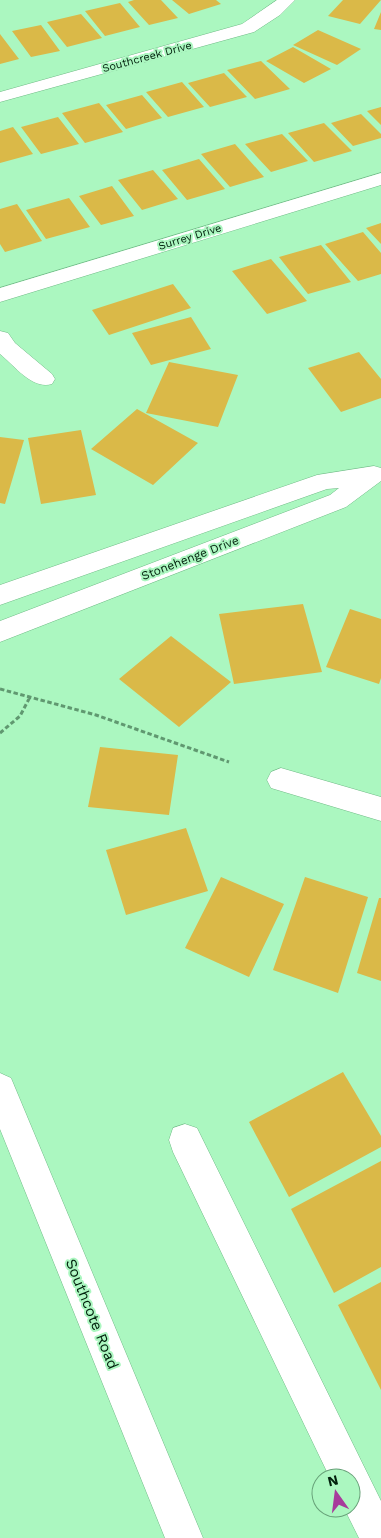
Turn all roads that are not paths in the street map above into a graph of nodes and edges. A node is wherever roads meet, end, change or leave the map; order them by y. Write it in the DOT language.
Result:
graph roads {
  1 [pos="287,0"];
  2 [pos="0,97"];
  3 [pos="381,179"];
  4 [pos="0,295"];
  5 [pos="0,338"];
  6 [pos="44,379"];
  7 [pos="377,473"];
  8 [pos="0,595"];
  9 [pos="0,632"];
  10 [pos="281,780"];
  11 [pos="381,809"];
  12 [pos="0,1089"];
  13 [pos="185,1140"];
  14 [pos="345,1468"];
  15 [pos="361,1510"];
  16 [pos="370,1535"];
  17 [pos="184,1538"];
  1 -- 2 [label="street, Southcreek Drive"];
  3 -- 4 [label="street, Surrey Drive"];
  5 -- 6 [label="street"];
  7 -- 8 [label="street, Stonehenge Drive"];
  7 -- 9 [label="street, Stonehenge Drive"];
  10 -- 11 [label="street"];
  12 -- 17 [label="street, Southcote Road"];
  13 -- 14 [label="street"];
  15 -- 16 [label="street"];
}
